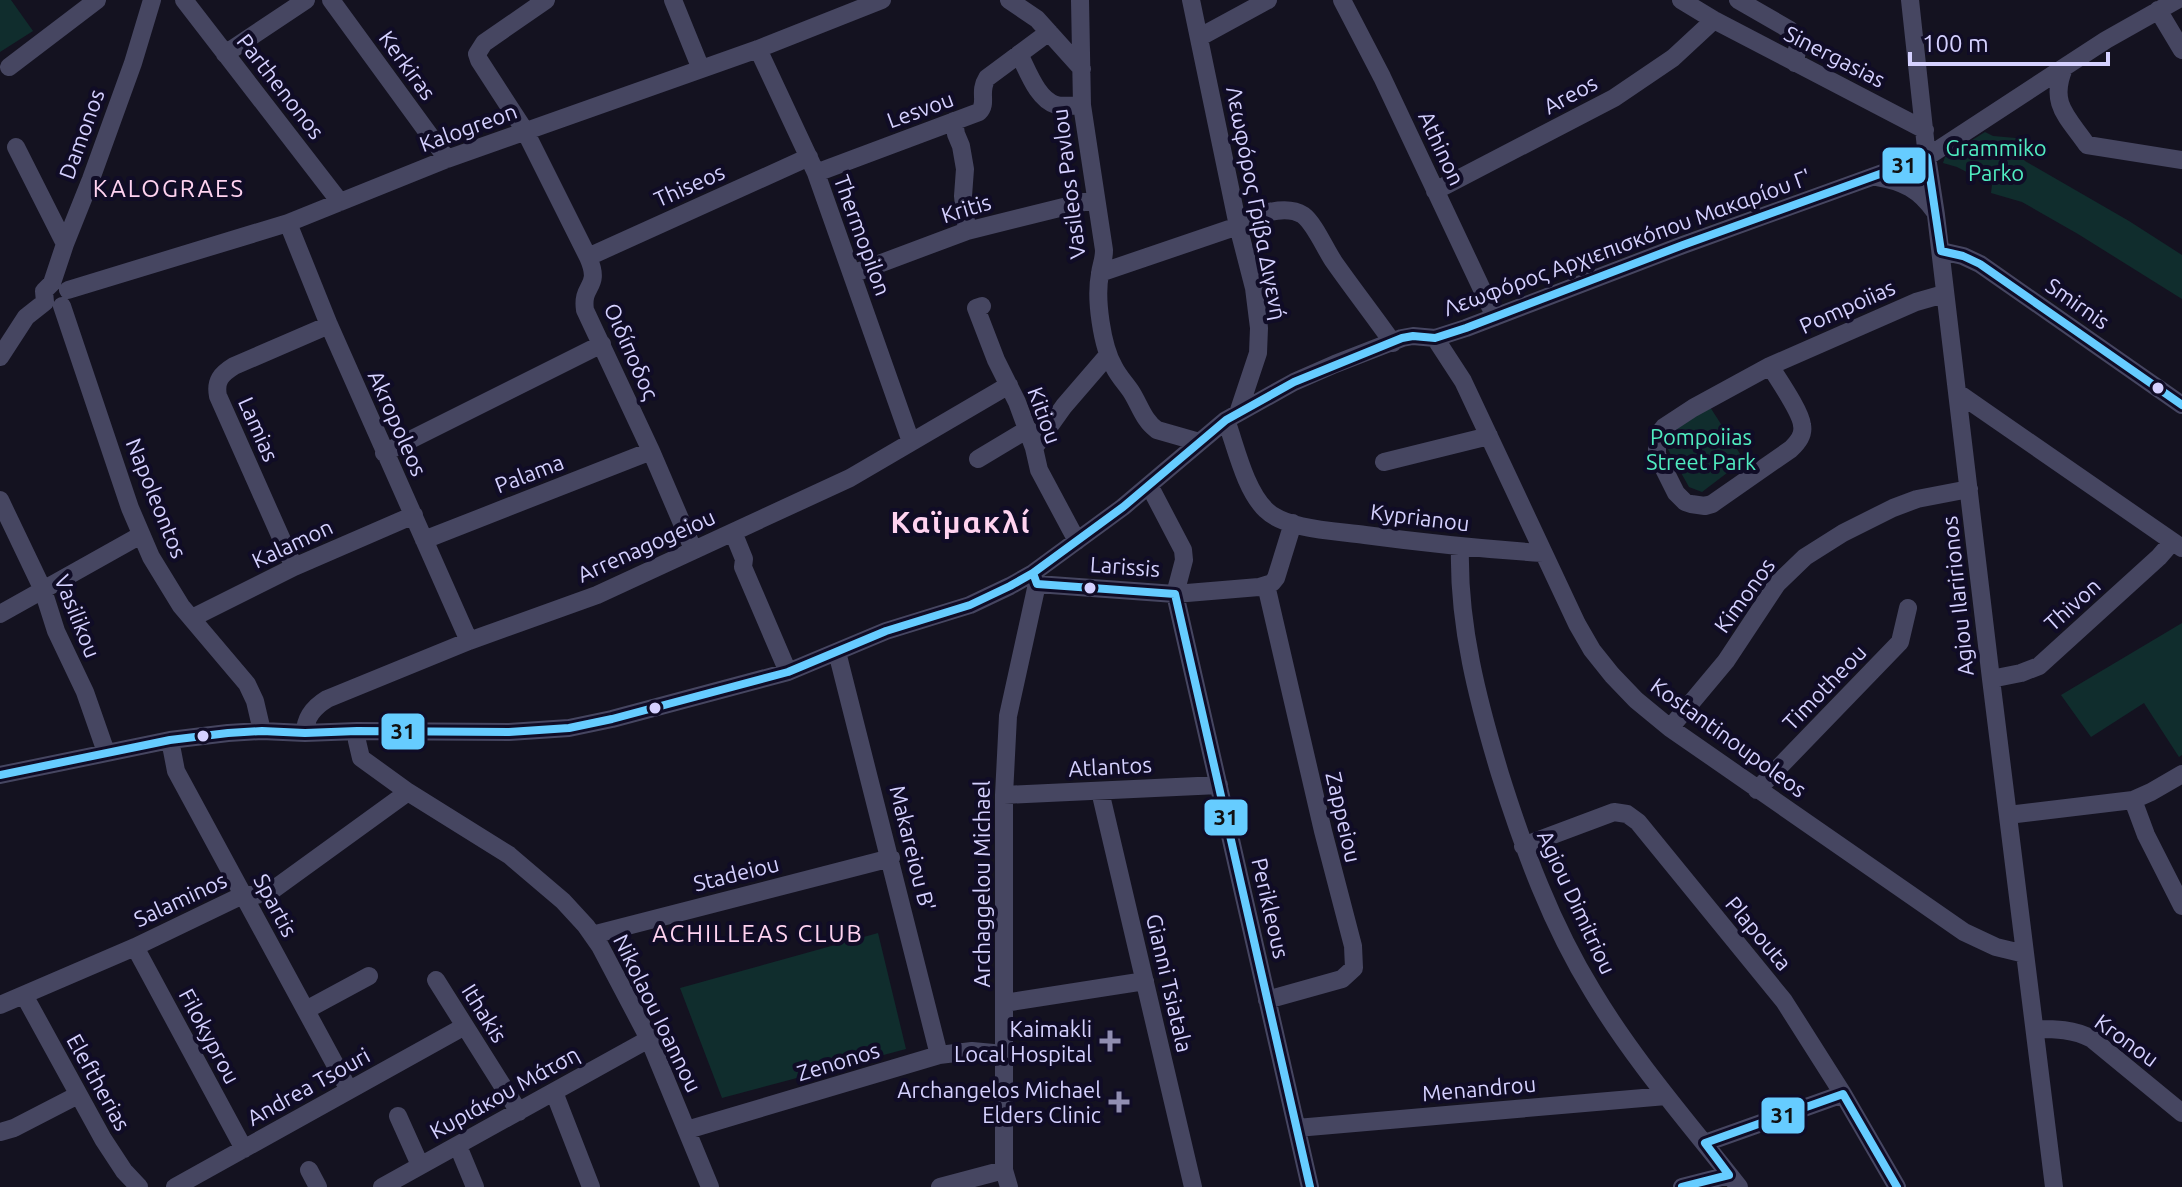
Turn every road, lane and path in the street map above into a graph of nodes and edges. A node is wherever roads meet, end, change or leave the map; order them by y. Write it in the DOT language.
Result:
graph roads {
  1 [pos="97,0"];
  2 [pos="152,0"];
  3 [pos="184,0"];
  4 [pos="306,0"];
  5 [pos="331,0"];
  6 [pos="546,0"];
  7 [pos="673,0"];
  8 [pos="882,0"];
  9 [pos="1009,0"];
  10 [pos="1080,0"];
  11 [pos="1191,0"];
  12 [pos="1268,0"];
  13 [pos="1342,0"];
  14 [pos="1681,0"];
  15 [pos="1738,0"];
  16 [pos="1910,0"];
  17 [pos="2177,0"];
  18 [pos="2158,10"];
  19 [pos="1714,20"];
  20 [pos="1049,32"];
  21 [pos="1200,37"];
  22 [pos="758,49"];
  23 [pos="2182,50"];
  24 [pos="225,54"];
  25 [pos="1019,54"];
  26 [pos="1795,63"];
  27 [pos="9,67"];
  28 [pos="2064,68"];
  29 [pos="701,69"];
  30 [pos="1082,69"];
  31 [pos="2024,94"];
  32 [pos="1082,105"];
  33 [pos="2061,108"];
  34 [pos="954,121"];
  35 [pos="1925,130"];
  36 [pos="525,131"];
  37 [pos="16,147"];
  38 [pos="1927,157"];
  39 [pos="447,159"];
  40 [pos="2182,160"];
  41 [pos="812,165"];
  42 [pos="1875,177"];
  43 [pos="1435,191"];
  44 [pos="1096,199"];
  45 [pos="340,202"];
  46 [pos="1936,215"];
  47 [pos="288,223"];
  48 [pos="1238,226"];
  49 [pos="967,231"];
  50 [pos="65,244"];
  51 [pos="1941,251"];
  52 [pos="588,257"];
  53 [pos="1100,273"];
  54 [pos="852,274"];
  55 [pos="1944,294"];
  56 [pos="57,295"];
  57 [pos="982,306"];
  58 [pos="1495,317"];
  59 [pos="329,325"];
  60 [pos="1435,338"];
  61 [pos="1393,343"];
  62 [pos="602,344"];
  63 [pos="1108,355"];
  64 [pos="0,357"];
  65 [pos="1770,366"];
  66 [pos="1009,385"];
  67 [pos="1958,393"];
  68 [pos="2182,405"];
  69 [pos="1232,416"];
  70 [pos="1028,429"];
  71 [pos="1489,436"];
  72 [pos="911,442"];
  73 [pos="1199,442"];
  74 [pos="1034,448"];
  75 [pos="651,451"];
  76 [pos="384,453"];
  77 [pos="978,459"];
  78 [pos="1384,462"];
  79 [pos="1149,485"];
  80 [pos="1969,489"];
  81 [pos="0,500"];
  82 [pos="414,515"];
  83 [pos="1293,523"];
  84 [pos="733,532"];
  85 [pos="141,535"];
  86 [pos="424,540"];
  87 [pos="1077,541"];
  88 [pos="2177,545"];
  89 [pos="1460,548"];
  90 [pos="693,549"];
  91 [pos="1543,553"];
  92 [pos="294,567"];
  93 [pos="1035,578"];
  94 [pos="1266,585"];
  95 [pos="43,590"];
  96 [pos="1175,594"];
  97 [pos="1908,608"];
  98 [pos="0,614"];
  99 [pos="192,618"];
  100 [pos="469,641"];
  101 [pos="837,652"];
  102 [pos="788,672"];
  103 [pos="1991,679"];
  104 [pos="1670,728"];
  105 [pos="262,731"];
  106 [pos="357,731"];
  107 [pos="305,733"];
  108 [pos="170,740"];
  109 [pos="106,752"];
  110 [pos="2182,774"];
  111 [pos="0,775"];
  112 [pos="1219,785"];
  113 [pos="1757,790"];
  114 [pos="1100,791"];
  115 [pos="408,792"];
  116 [pos="1004,795"];
  117 [pos="2133,800"];
  118 [pos="2008,815"];
  119 [pos="1523,846"];
  120 [pos="891,858"];
  121 [pos="243,895"];
  122 [pos="2182,906"];
  123 [pos="592,935"];
  124 [pos="135,947"];
  125 [pos="2025,954"];
  126 [pos="369,976"];
  127 [pos="436,980"];
  128 [pos="1145,981"];
  129 [pos="24,995"];
  130 [pos="1267,1000"];
  131 [pos="1004,1003"];
  132 [pos="0,1005"];
  133 [pos="306,1010"];
  134 [pos="465,1026"];
  135 [pos="2035,1029"];
  136 [pos="649,1039"];
  137 [pos="1004,1054"];
  138 [pos="939,1055"];
  139 [pos="349,1090"];
  140 [pos="554,1092"];
  141 [pos="1843,1094"];
  142 [pos="78,1095"];
  143 [pos="1666,1096"];
  144 [pos="519,1112"];
  145 [pos="2182,1113"];
  146 [pos="398,1116"];
  147 [pos="1297,1128"];
  148 [pos="687,1130"];
  149 [pos="0,1132"];
  150 [pos="1705,1143"];
  151 [pos="458,1146"];
  152 [pos="244,1149"];
  153 [pos="420,1165"];
  154 [pos="1006,1178"];
  155 [pos="1734,1181"];
  156 [pos="139,1187"];
  157 [pos="175,1187"];
  158 [pos="382,1187"];
  159 [pos="475,1187"];
  160 [pos="591,1187"];
  161 [pos="710,1187"];
  162 [pos="940,1187"];
  163 [pos="1193,1187"];
  164 [pos="1310,1187"];
  165 [pos="1682,1187"];
  166 [pos="1897,1187"];
  167 [pos="2054,1187"];
  1 -- 27 [label="street"];
  2 -- 50 [label="street, Damonos"];
  3 -- 24 [label="street, Parthenonos"];
  4 -- 24 [label="street"];
  5 -- 39 [label="street, Kerkiras"];
  6 -- 36 [label="street"];
  7 -- 29 [label="street"];
  8 -- 22 [label="street, Kalogreon"];
  9 -- 20 [label="street"];
  10 -- 30 [label="street, Vasileos Pavlou"];
  11 -- 21 [label="street, Λεωφόρος Γρίβα Διγενή"];
  12 -- 21 [label="street"];
  13 -- 43 [label="street, Athinon"];
  14 -- 19 [label="street, Sinergasias"];
  15 -- 26 [label="street"];
  16 -- 35 [label="street, Agiou Ilaririonos"];
  17 -- 18 [label="street, Λεωφόρος Αρχιεπισκόπου Μακαρίου Γ'"];
  18 -- 23 [label="street"];
  18 -- 28 [label="street, Λεωφόρος Αρχιεπισκόπου Μακαρίου Γ'"];
  19 -- 26 [label="street, Sinergasias"];
  19 -- 43 [label="street, Areos"];
  20 -- 25 [label="street, Lesvou"];
  20 -- 30 [label="street"];
  21 -- 48 [label="street, Λεωφόρος Γρίβα Διγενή"];
  22 -- 29 [label="street, Kalogreon"];
  22 -- 41 [label="street, Thermopilon"];
  24 -- 45 [label="street, Parthenonos"];
  25 -- 32 [label="street"];
  25 -- 34 [label="street, Lesvou"];
  26 -- 35 [label="street, Sinergasias"];
  28 -- 31 [label="street, Λεωφόρος Αρχιεπισκόπου Μακαρίου Γ'"];
  28 -- 33 [label="street"];
  29 -- 36 [label="street, Kalogreon"];
  30 -- 32 [label="street, Vasileos Pavlou"];
  31 -- 33 [label="street"];
  31 -- 38 [label="street, Λεωφόρος Αρχιεπισκόπου Μακαρίου Γ'"];
  32 -- 44 [label="street, Vasileos Pavlou"];
  33 -- 40 [label="street"];
  34 -- 41 [label="street, Lesvou"];
  34 -- 49 [label="street"];
  35 -- 38 [label="street, Agiou Ilaririonos"];
  36 -- 39 [label="street, Kalogreon"];
  36 -- 52 [label="street"];
  37 -- 50 [label="street"];
  38 -- 42 [label="street, Λεωφόρος Αρχιεπισκόπου Μακαρίου Γ'"];
  38 -- 46 [label="street, Agiou Ilaririonos"];
  39 -- 45 [label="street, Kalogreon"];
  41 -- 52 [label="street, Thiseos"];
  41 -- 54 [label="street, Thermopilon"];
  42 -- 46 [label="street"];
  42 -- 58 [label="street, Λεωφόρος Αρχιεπισκόπου Μακαρίου Γ'"];
  43 -- 58 [label="street, Athinon"];
  44 -- 49 [label="street, Kritis"];
  44 -- 53 [label="street, Vasileos Pavlou"];
  45 -- 47 [label="street, Kalogreon"];
  46 -- 51 [label="street, Agiou Ilaririonos"];
  47 -- 56 [label="street, Kalogreon"];
  47 -- 59 [label="street, Akropoleos"];
  48 -- 53 [label="street"];
  48 -- 61 [label="street"];
  48 -- 69 [label="street, Λεωφόρος Γρίβα Διγενή"];
  49 -- 54 [label="street, Kritis"];
  50 -- 56 [label="street, Damonos"];
  51 -- 55 [label="street, Agiou Ilaririonos"];
  51 -- 68 [label="street, Smirnis"];
  52 -- 62 [label="street, Οιδίποδος"];
  53 -- 63 [label="street, Vasileos Pavlou"];
  54 -- 72 [label="street, Thermopilon"];
  55 -- 65 [label="street, Pompoiias"];
  55 -- 67 [label="street, Agiou Ilaririonos"];
  56 -- 64 [label="street"];
  56 -- 85 [label="street, Napoleontos"];
  57 -- 66 [label="street, Kitiou"];
  58 -- 60 [label="street, Λεωφόρος Αρχιεπισκόπου Μακαρίου Γ'"];
  59 -- 76 [label="street, Akropoleos"];
  59 -- 92 [label="street, Lamias"];
  60 -- 61 [label="street, Λεωφόρος Αρχιεπισκόπου Μακαρίου Γ'"];
  60 -- 71 [label="street, Kostantinoupoleos"];
  61 -- 69 [label="street, Λεωφόρος Αρχιεπισκόπου Μακαρίου Γ'"];
  62 -- 75 [label="street, Οιδίποδος"];
  62 -- 76 [label="street"];
  63 -- 73 [label="street, Vasileos Pavlou"];
  63 -- 74 [label="street"];
  65 -- 65 [label="street, Pompoiias"];
  66 -- 70 [label="street, Kitiou"];
  66 -- 72 [label="street, Arrenagogeiou"];
  67 -- 80 [label="street, Agiou Ilaririonos"];
  67 -- 88 [label="street"];
  69 -- 73 [label="street, Λεωφόρος Αρχιεπισκόπου Μακαρίου Γ'"];
  69 -- 83 [label="street"];
  70 -- 74 [label="street, Kitiou"];
  70 -- 77 [label="street"];
  71 -- 78 [label="street"];
  71 -- 91 [label="street, Kostantinoupoleos"];
  72 -- 84 [label="street, Arrenagogeiou"];
  73 -- 79 [label="street, Λεωφόρος Αρχιεπισκόπου Μακαρίου Γ'"];
  74 -- 87 [label="street, Kitiou"];
  75 -- 86 [label="street, Palama"];
  75 -- 90 [label="street, Οιδίποδος"];
  76 -- 82 [label="street, Akropoleos"];
  79 -- 87 [label="street, Λεωφόρος Αρχιεπισκόπου Μακαρίου Γ'"];
  79 -- 96 [label="street"];
  80 -- 103 [label="street, Agiou Ilaririonos"];
  80 -- 104 [label="street, Kimonos"];
  81 -- 95 [label="street, Vasilikou"];
  82 -- 86 [label="street, Akropoleos"];
  82 -- 92 [label="street, Kalamon"];
  83 -- 89 [label="street, Kyprianou"];
  83 -- 94 [label="street"];
  84 -- 90 [label="street, Arrenagogeiou"];
  84 -- 102 [label="street"];
  85 -- 95 [label="street"];
  85 -- 99 [label="street, Napoleontos"];
  86 -- 100 [label="street, Akropoleos"];
  87 -- 93 [label="street, Λεωφόρος Αρχιεπισκόπου Μακαρίου Γ'"];
  88 -- 103 [label="street, Thivon"];
  89 -- 91 [label="street, Kyprianou"];
  89 -- 119 [label="street, Agiou Dimitriou"];
  90 -- 100 [label="street, Arrenagogeiou"];
  91 -- 104 [label="street, Kostantinoupoleos"];
  92 -- 99 [label="street, Kalamon"];
  93 -- 96 [label="street, Larissis"];
  93 -- 101 [label="street, Λεωφόρος Αρχιεπισκόπου Μακαρίου Γ'"];
  93 -- 116 [label="street, Archaggelou Michael"];
  94 -- 96 [label="street, Larissis"];
  94 -- 130 [label="street, Zappeiou"];
  95 -- 98 [label="street"];
  95 -- 109 [label="street, Vasilikou"];
  96 -- 112 [label="street, Perikleous"];
  97 -- 113 [label="street, Timotheou"];
  99 -- 105 [label="street, Napoleontos"];
  100 -- 107 [label="street, Arrenagogeiou"];
  101 -- 102 [label="street, Λεωφόρος Αρχιεπισκόπου Μακαρίου Γ'"];
  101 -- 120 [label="street, Makareiou B'"];
  102 -- 106 [label="street, Λεωφόρος Αρχιεπισκόπου Μακαρίου Γ'"];
  103 -- 118 [label="street, Agiou Ilaririonos"];
  104 -- 113 [label="street, Kostantinoupoleos"];
  105 -- 107 [label="street, Λεωφόρος Αρχιεπισκόπου Μακαρίου Γ'"];
  105 -- 108 [label="street, Λεωφόρος Αρχιεπισκόπου Μακαρίου Γ'"];
  106 -- 107 [label="street, Λεωφόρος Αρχιεπισκόπου Μακαρίου Γ'"];
  106 -- 115 [label="street, Nikolaou Ioannou"];
  108 -- 109 [label="street, Λεωφόρος Αρχιεπισκόπου Μακαρίου Γ'"];
  108 -- 121 [label="street, Spartis"];
  109 -- 111 [label="street, Λεωφόρος Αρχιεπισκόπου Μακαρίου Γ'"];
  110 -- 117 [label="street"];
  112 -- 114 [label="street, Atlantos"];
  112 -- 130 [label="street, Perikleous"];
  113 -- 125 [label="street, Kostantinoupoleos"];
  114 -- 116 [label="street, Atlantos"];
  114 -- 128 [label="street, Gianni Tsiatala"];
  115 -- 121 [label="street, Salaminos"];
  115 -- 123 [label="street, Nikolaou Ioannou"];
  116 -- 131 [label="street, Archaggelou Michael"];
  117 -- 118 [label="street"];
  117 -- 122 [label="street"];
  118 -- 125 [label="street, Agiou Ilaririonos"];
  119 -- 141 [label="street, Plapouta"];
  119 -- 143 [label="street, Agiou Dimitriou"];
  120 -- 123 [label="street, Stadeiou"];
  120 -- 138 [label="street, Makareiou B'"];
  121 -- 124 [label="street, Salaminos"];
  121 -- 133 [label="street, Spartis"];
  123 -- 136 [label="street, Nikolaou Ioannou"];
  124 -- 129 [label="street, Salaminos"];
  124 -- 152 [label="street, Filokyprou"];
  125 -- 135 [label="street, Agiou Ilaririonos"];
  126 -- 133 [label="street"];
  127 -- 134 [label="street, Ithakis"];
  128 -- 131 [label="street"];
  128 -- 163 [label="street, Gianni Tsiatala"];
  129 -- 132 [label="street, Salaminos"];
  129 -- 142 [label="street, Eleftherias"];
  130 -- 147 [label="street, Perikleous"];
  131 -- 137 [label="street, Archaggelou Michael"];
  133 -- 139 [label="street, Spartis"];
  134 -- 139 [label="street, Andrea Tsouri"];
  134 -- 144 [label="street, Ithakis"];
  135 -- 145 [label="street, Kronou"];
  135 -- 167 [label="street, Agiou Ilaririonos"];
  136 -- 140 [label="street, Κυριάκου Μάτση"];
  136 -- 148 [label="street, Nikolaou Ioannou"];
  137 -- 138 [label="street, Zenonos"];
  137 -- 154 [label="street, Archaggelou Michael"];
  138 -- 148 [label="street, Zenonos"];
  139 -- 152 [label="street, Andrea Tsouri"];
  140 -- 144 [label="street, Κυριάκου Μάτση"];
  140 -- 160 [label="street"];
  141 -- 150 [label="street"];
  141 -- 166 [label="street, Plapouta"];
  142 -- 149 [label="street"];
  142 -- 156 [label="street, Eleftherias"];
  143 -- 147 [label="street, Menandrou"];
  143 -- 150 [label="street, Agiou Dimitriou"];
  144 -- 151 [label="street, Κυριάκου Μάτση"];
  146 -- 153 [label="street"];
  147 -- 164 [label="street, Perikleous"];
  148 -- 161 [label="street, Nikolaou Ioannou"];
  150 -- 155 [label="street, Agiou Dimitriou"];
  151 -- 153 [label="street, Κυριάκου Μάτση"];
  151 -- 159 [label="street"];
  152 -- 157 [label="street, Andrea Tsouri"];
  153 -- 158 [label="street, Κυριάκου Μάτση"];
  154 -- 162 [label="street"];
  155 -- 165 [label="street"];
}
